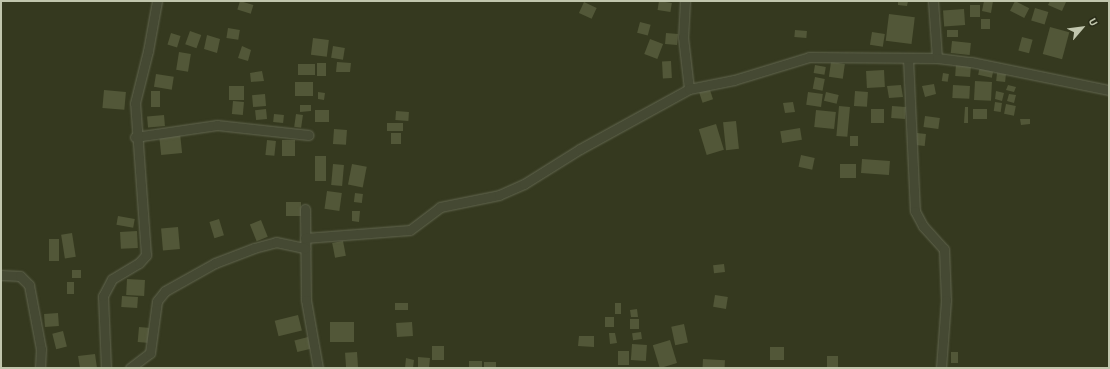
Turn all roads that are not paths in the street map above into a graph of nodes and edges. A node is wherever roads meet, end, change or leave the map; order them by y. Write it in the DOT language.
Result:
graph roads {
  1 [pos="156,1"];
  2 [pos="685,1"];
  3 [pos="933,1"];
  4 [pos="908,58"];
  5 [pos="937,58"];
  6 [pos="689,89"];
  7 [pos="1109,90"];
  8 [pos="308,135"];
  9 [pos="135,137"];
  10 [pos="305,209"];
  11 [pos="305,238"];
  12 [pos="305,248"];
  13 [pos="1,275"];
  14 [pos="40,368"];
  15 [pos="106,368"];
  16 [pos="130,368"];
  17 [pos="318,368"];
  18 [pos="941,368"];
  1 -- 9 [label="street"];
  2 -- 6 [label="street"];
  3 -- 5 [label="street"];
  4 -- 5 [label="street"];
  4 -- 6 [label="street"];
  4 -- 18 [label="street"];
  5 -- 7 [label="street"];
  6 -- 11 [label="street"];
  8 -- 9 [label="street"];
  9 -- 15 [label="street"];
  10 -- 11 [label="street"];
  11 -- 12 [label="street"];
  12 -- 16 [label="street"];
  12 -- 17 [label="street"];
  13 -- 14 [label="street"];
}
